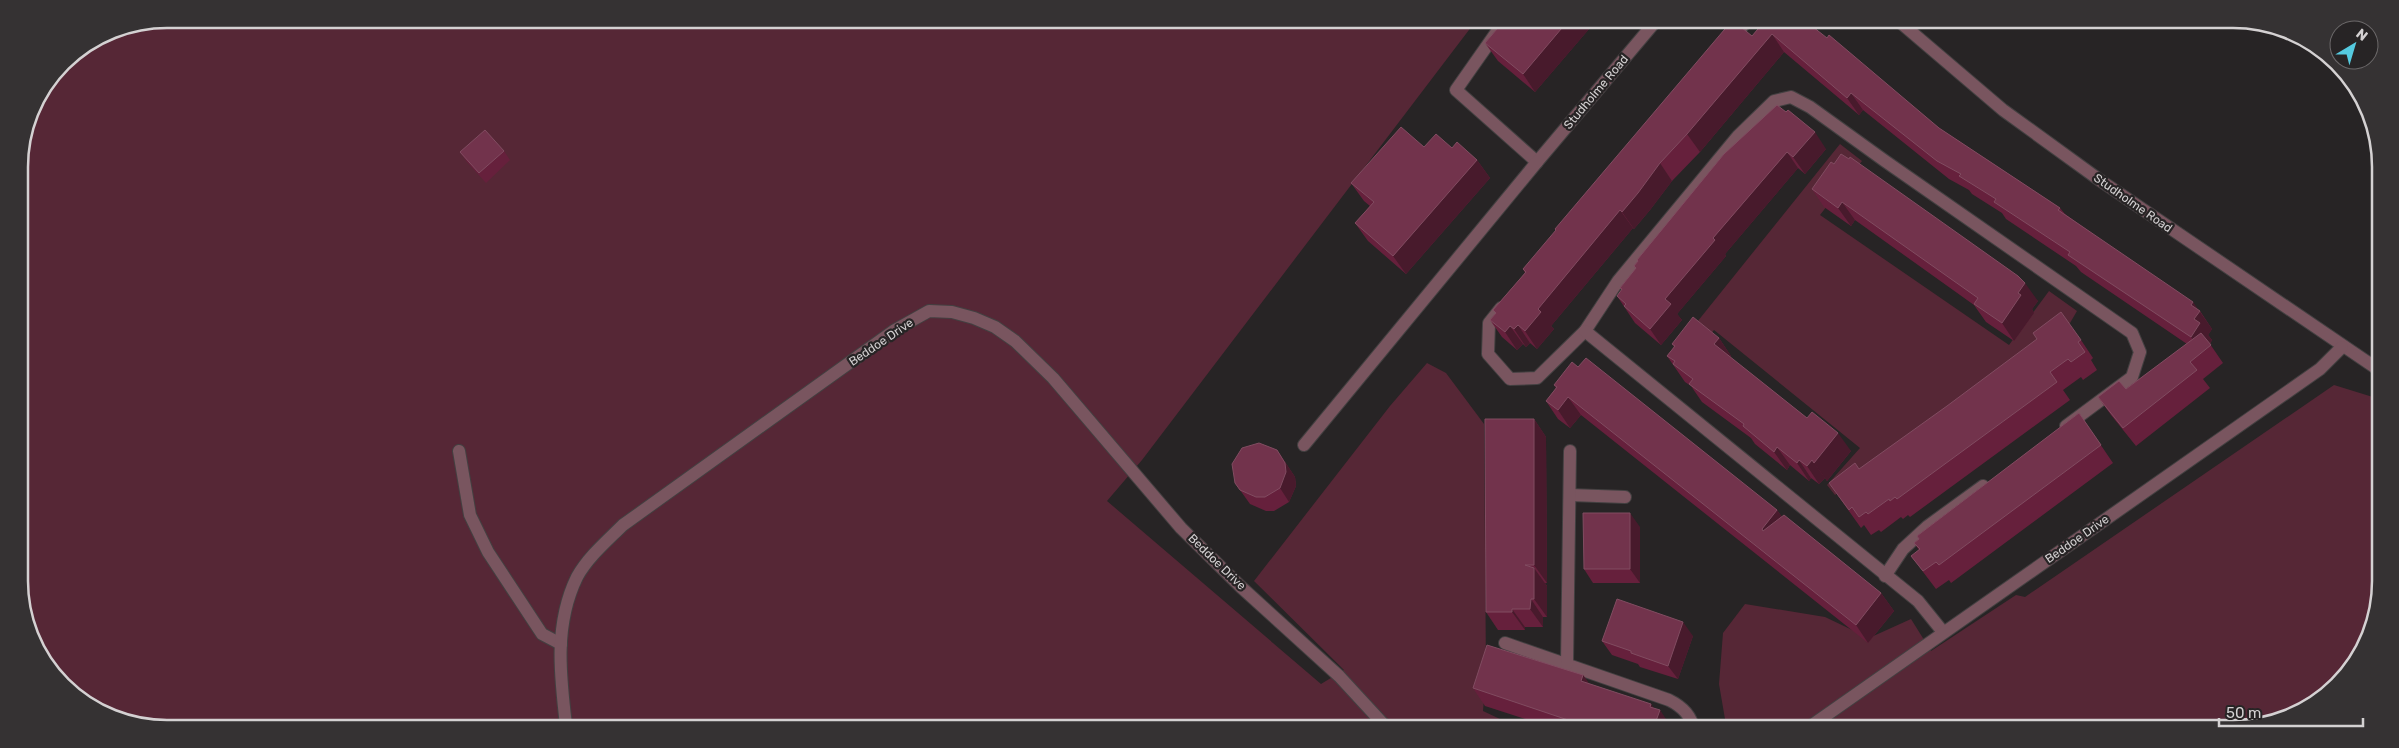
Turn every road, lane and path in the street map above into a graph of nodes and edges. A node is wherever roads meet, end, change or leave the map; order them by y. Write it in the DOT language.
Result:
graph roads {
  1 [pos="1500,28"];
  2 [pos="1650,28"];
  3 [pos="1741,28"];
  4 [pos="1907,28"];
  5 [pos="1722,51"];
  6 [pos="1537,162"];
  7 [pos="1507,300"];
  8 [pos="1585,331"];
  9 [pos="2342,347"];
  10 [pos="2372,366"];
  11 [pos="2054,435"];
  12 [pos="1304,445"];
  13 [pos="458,451"];
  14 [pos="1570,451"];
  15 [pos="1991,480"];
  16 [pos="1570,495"];
  17 [pos="1625,497"];
  18 [pos="1885,576"];
  19 [pos="1943,632"];
  20 [pos="1504,642"];
  21 [pos="561,644"];
  22 [pos="1567,664"];
  23 [pos="565,720"];
  24 [pos="1380,720"];
  25 [pos="1691,720"];
  26 [pos="1819,720"];
  1 -- 6 [label="street"];
  2 -- 6 [label="street, Studholme Road"];
  3 -- 5 [label="street"];
  4 -- 9 [label="street, Studholme Road"];
  6 -- 12 [label="street, Studholme Road"];
  7 -- 8 [label="street"];
  8 -- 11 [label="street"];
  8 -- 18 [label="street"];
  9 -- 10 [label="street, Studholme Road"];
  9 -- 19 [label="street, Beddoe Drive"];
  13 -- 21 [label="street"];
  14 -- 16 [label="street"];
  15 -- 18 [label="street"];
  16 -- 17 [label="street"];
  16 -- 22 [label="street"];
  18 -- 19 [label="street"];
  19 -- 26 [label="street, Beddoe Drive"];
  20 -- 22 [label="street"];
  21 -- 23 [label="street, Beddoe Drive"];
  21 -- 24 [label="street, Beddoe Drive"];
  22 -- 25 [label="street"];
}
